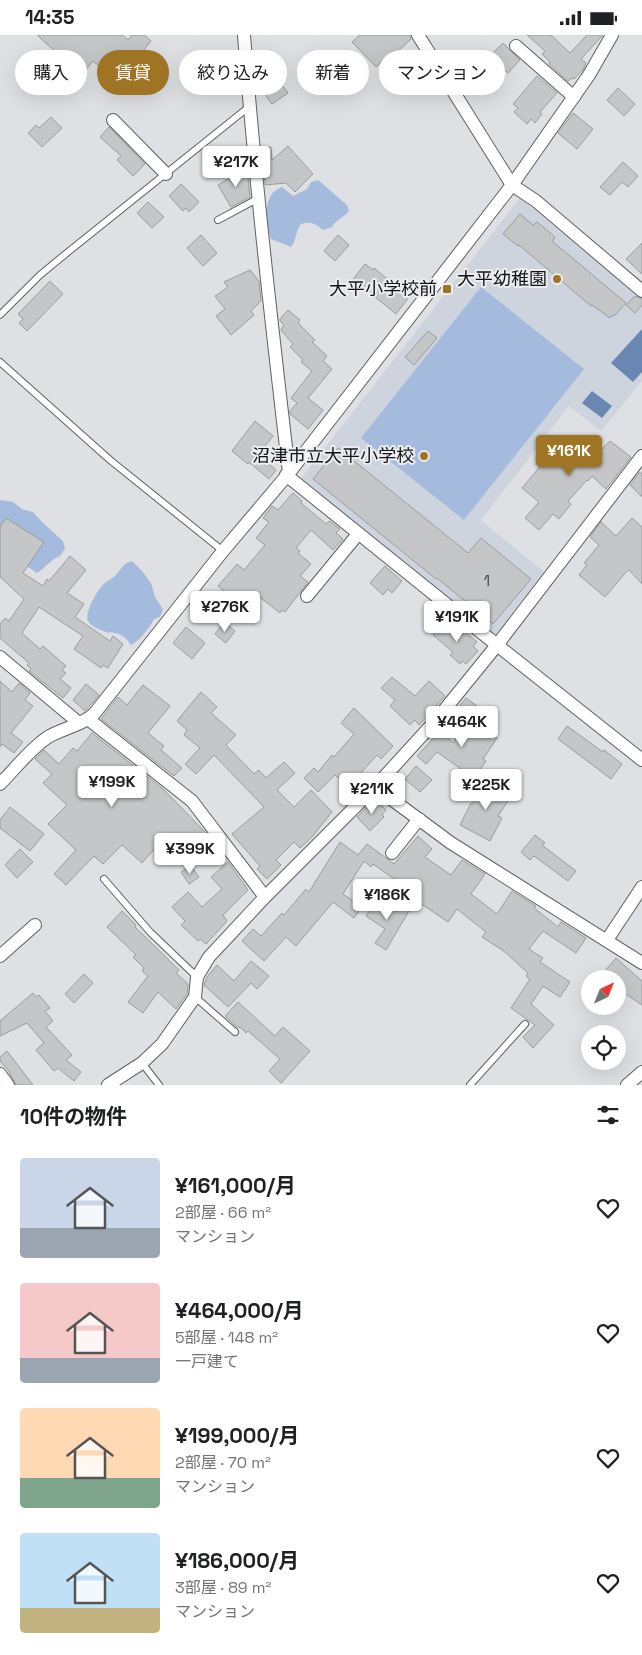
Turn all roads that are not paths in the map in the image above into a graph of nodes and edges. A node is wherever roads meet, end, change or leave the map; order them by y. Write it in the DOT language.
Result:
graph roads {
  1 [pos="244,35"];
  2 [pos="418,35"];
  3 [pos="612,35"];
  4 [pos="516,46"];
  5 [pos="574,97"];
  6 [pos="250,108"];
  7 [pos="113,120"];
  8 [pos="166,174"];
  9 [pos="512,185"];
  10 [pos="260,198"];
  11 [pos="218,220"];
  12 [pos="642,291"];
  13 [pos="0,315"];
  14 [pos="0,363"];
  15 [pos="642,456"];
  16 [pos="288,474"];
  17 [pos="358,534"];
  18 [pos="223,551"];
  19 [pos="307,597"];
  20 [pos="497,645"];
  21 [pos="0,657"];
  22 [pos="84,721"];
  23 [pos="642,760"];
  24 [pos="0,784"];
  25 [pos="375,787"];
  26 [pos="419,819"];
  27 [pos="392,853"];
  28 [pos="104,879"];
  29 [pos="642,887"];
  30 [pos="265,897"];
  31 [pos="35,925"];
  32 [pos="607,940"];
  33 [pos="0,956"];
  34 [pos="642,963"];
  35 [pos="197,977"];
  36 [pos="196,997"];
  37 [pos="524,1024"];
  38 [pos="235,1032"];
  39 [pos="142,1063"];
  40 [pos="642,1072"];
  41 [pos="0,1074"];
  42 [pos="8,1085"];
  43 [pos="108,1085"];
  44 [pos="159,1085"];
  45 [pos="470,1085"];
  46 [pos="627,1085"];
  1 -- 6 [label="street"];
  2 -- 9 [label="street"];
  3 -- 5 [label="street"];
  4 -- 5 [label="street"];
  5 -- 9 [label="street"];
  6 -- 8 [label="lane"];
  6 -- 10 [label="street"];
  7 -- 8 [label="street"];
  8 -- 13 [label="lane"];
  9 -- 12 [label="street"];
  9 -- 16 [label="street"];
  10 -- 11 [label="lane"];
  10 -- 16 [label="street"];
  14 -- 18 [label="lane"];
  15 -- 20 [label="street"];
  16 -- 17 [label="street"];
  16 -- 18 [label="street"];
  17 -- 19 [label="street"];
  17 -- 20 [label="street"];
  18 -- 22 [label="street"];
  20 -- 23 [label="street"];
  20 -- 25 [label="street"];
  21 -- 22 [label="street"];
  22 -- 24 [label="street"];
  22 -- 30 [label="street"];
  25 -- 26 [label="street"];
  25 -- 30 [label="street"];
  26 -- 27 [label="street"];
  26 -- 32 [label="street"];
  28 -- 35 [label="lane"];
  29 -- 32 [label="street"];
  30 -- 35 [label="street"];
  31 -- 33 [label="street"];
  32 -- 34 [label="street"];
  35 -- 36 [label="street"];
  36 -- 38 [label="lane"];
  36 -- 39 [label="street"];
  37 -- 45 [label="lane"];
  39 -- 43 [label="street"];
  39 -- 44 [label="lane"];
  40 -- 46 [label="street"];
  41 -- 42 [label="street"];
}
